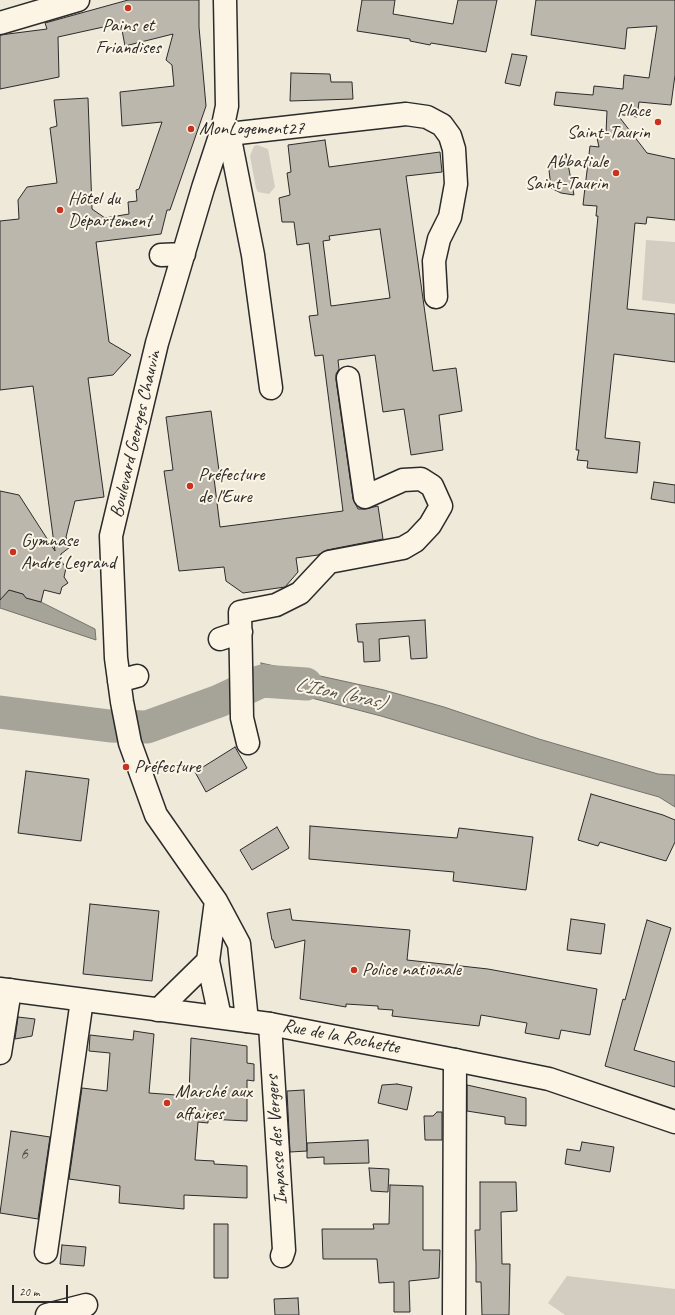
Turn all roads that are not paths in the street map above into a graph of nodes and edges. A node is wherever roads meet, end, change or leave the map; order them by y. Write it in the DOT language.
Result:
graph roads {
  1 [pos="78,0"];
  2 [pos="225,0"];
  3 [pos="0,23"];
  4 [pos="226,132"];
  5 [pos="184,254"];
  6 [pos="161,255"];
  7 [pos="436,297"];
  8 [pos="348,378"];
  9 [pos="271,388"];
  10 [pos="241,632"];
  11 [pos="220,639"];
  12 [pos="248,743"];
  13 [pos="216,901"];
  14 [pos="208,961"];
  15 [pos="5,989"];
  16 [pos="82,1000"];
  17 [pos="158,1010"];
  18 [pos="220,1017"];
  19 [pos="247,1021"];
  20 [pos="270,1024"];
  21 [pos="0,1053"];
  22 [pos="455,1060"];
  23 [pos="675,1122"];
  24 [pos="46,1252"];
  25 [pos="282,1256"];
  26 [pos="86,1306"];
  27 [pos="46,1315"];
  28 [pos="454,1315"];
  1 -- 3 [label="street"];
  2 -- 4 [label="street, Boulevard Georges Chauvin"];
  4 -- 5 [label="street, Boulevard Georges Chauvin"];
  4 -- 7 [label="street"];
  4 -- 9 [label="street"];
  5 -- 6 [label="street"];
  5 -- 13 [label="street, Boulevard Georges Chauvin"];
  8 -- 10 [label="street"];
  10 -- 11 [label="street"];
  10 -- 12 [label="street"];
  13 -- 14 [label="street"];
  13 -- 19 [label="street, Boulevard Georges Chauvin"];
  14 -- 17 [label="street"];
  14 -- 18 [label="street"];
  15 -- 16 [label="street, Rue de la Rochette"];
  15 -- 21 [label="street"];
  16 -- 17 [label="street, Rue de la Rochette"];
  16 -- 24 [label="street"];
  17 -- 18 [label="street, Rue de la Rochette"];
  18 -- 19 [label="street, Rue de la Rochette"];
  19 -- 20 [label="street, Rue de la Rochette"];
  20 -- 22 [label="street, Rue de la Rochette"];
  20 -- 25 [label="street, Impasse des Vergers"];
  22 -- 23 [label="street, Rue de la Rochette"];
  22 -- 28 [label="street"];
  26 -- 27 [label="street"];
}
